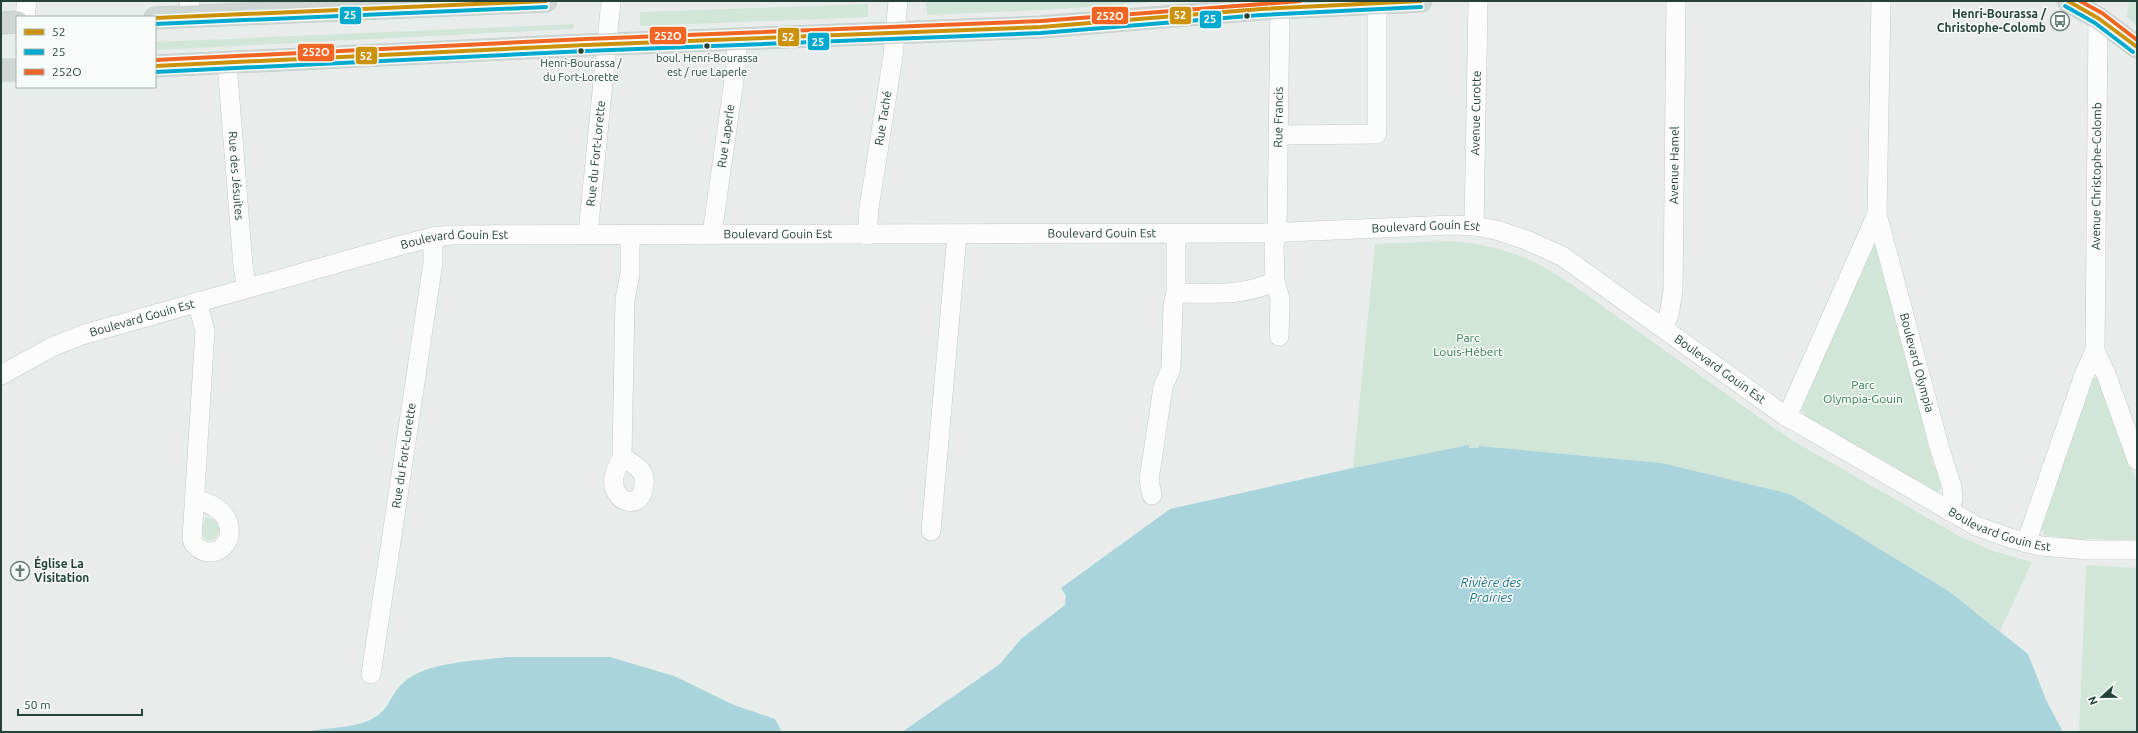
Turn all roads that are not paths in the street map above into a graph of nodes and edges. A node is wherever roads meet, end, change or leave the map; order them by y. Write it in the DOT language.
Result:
graph roads {
  1 [pos="27,1"];
  2 [pos="546,1"];
  3 [pos="610,1"];
  4 [pos="898,1"];
  5 [pos="1421,1"];
  6 [pos="1478,1"];
  7 [pos="1676,1"];
  8 [pos="1881,1"];
  9 [pos="2068,1"];
  10 [pos="441,3"];
  11 [pos="1377,3"];
  12 [pos="1280,4"];
  13 [pos="324,6"];
  14 [pos="190,9"];
  15 [pos="2099,10"];
  16 [pos="25,16"];
  17 [pos="156,18"];
  18 [pos="16,22"];
  19 [pos="1,23"];
  20 [pos="895,32"];
  21 [pos="737,39"];
  22 [pos="607,44"];
  23 [pos="2137,47"];
  24 [pos="227,63"];
  25 [pos="156,66"];
  26 [pos="1,70"];
  27 [pos="16,70"];
  28 [pos="1278,135"];
  29 [pos="1876,214"];
  30 [pos="1474,226"];
  31 [pos="588,233"];
  32 [pos="1176,233"];
  33 [pos="1277,233"];
  34 [pos="630,234"];
  35 [pos="712,234"];
  36 [pos="867,235"];
  37 [pos="957,235"];
  38 [pos="433,237"];
  39 [pos="1275,281"];
  40 [pos="247,288"];
  41 [pos="1176,293"];
  42 [pos="197,302"];
  43 [pos="1662,327"];
  44 [pos="1279,336"];
  45 [pos="2095,351"];
  46 [pos="1,375"];
  47 [pos="1787,417"];
  48 [pos="622,457"];
  49 [pos="2137,460"];
  50 [pos="1152,495"];
  51 [pos="194,500"];
  52 [pos="1949,511"];
  53 [pos="931,531"];
  54 [pos="2026,543"];
  55 [pos="2137,550"];
  56 [pos="371,674"];
  1 -- 16 [label="street"];
  2 -- 10 [label="main road"];
  3 -- 22 [label="street, Rue du Fort-Lorette"];
  4 -- 20 [label="street, Rue Taché"];
  5 -- 11 [label="main road"];
  6 -- 30 [label="street, Avenue Curotte"];
  7 -- 43 [label="street, Avenue Hamel"];
  8 -- 29 [label="street, Boulevard Olympia"];
  9 -- 15 [label="main road"];
  10 -- 13 [label="main road"];
  11 -- 12 [label="main road"];
  11 -- 28 [label="street"];
  12 -- 20 [label="main road"];
  12 -- 28 [label="street, Rue Francis"];
  13 -- 14 [label="main road"];
  14 -- 17 [label="main road"];
  15 -- 23 [label="main road"];
  15 -- 45 [label="street, Avenue Christophe-Colomb"];
  18 -- 19 [label="main road"];
  20 -- 21 [label="main road"];
  20 -- 36 [label="street, Rue Taché"];
  21 -- 22 [label="main road"];
  21 -- 35 [label="street, Rue Laperle"];
  22 -- 24 [label="main road"];
  22 -- 31 [label="street, Rue du Fort-Lorette"];
  24 -- 25 [label="main road"];
  24 -- 40 [label="street, Rue des Jésuites"];
  26 -- 27 [label="main road"];
  28 -- 33 [label="street, Rue Francis"];
  29 -- 47 [label="street, Boulevard Olympia"];
  29 -- 52 [label="street, Boulevard Olympia"];
  30 -- 33 [label="street, Boulevard Gouin Est"];
  30 -- 43 [label="street, Boulevard Gouin Est"];
  31 -- 34 [label="street, Boulevard Gouin Est"];
  31 -- 38 [label="street, Boulevard Gouin Est"];
  32 -- 33 [label="street, Boulevard Gouin Est"];
  32 -- 37 [label="street, Boulevard Gouin Est"];
  32 -- 41 [label="street"];
  33 -- 39 [label="street, Rue Francis"];
  34 -- 35 [label="street, Boulevard Gouin Est"];
  34 -- 48 [label="street"];
  35 -- 36 [label="street, Boulevard Gouin Est"];
  36 -- 37 [label="street, Boulevard Gouin Est"];
  37 -- 53 [label="street"];
  38 -- 40 [label="street, Boulevard Gouin Est"];
  38 -- 56 [label="street, Rue du Fort-Lorette"];
  39 -- 41 [label="street"];
  39 -- 44 [label="street, Rue Francis"];
  40 -- 42 [label="street, Boulevard Gouin Est"];
  41 -- 50 [label="street"];
  42 -- 46 [label="street, Boulevard Gouin Est"];
  42 -- 51 [label="street"];
  43 -- 47 [label="street, Boulevard Gouin Est"];
  45 -- 49 [label="street, Avenue Christophe-Colomb"];
  45 -- 54 [label="street, Avenue Christophe-Colomb"];
  47 -- 52 [label="street, Boulevard Gouin Est"];
  52 -- 54 [label="street, Boulevard Gouin Est"];
  54 -- 55 [label="street, Boulevard Gouin Est"];
}
